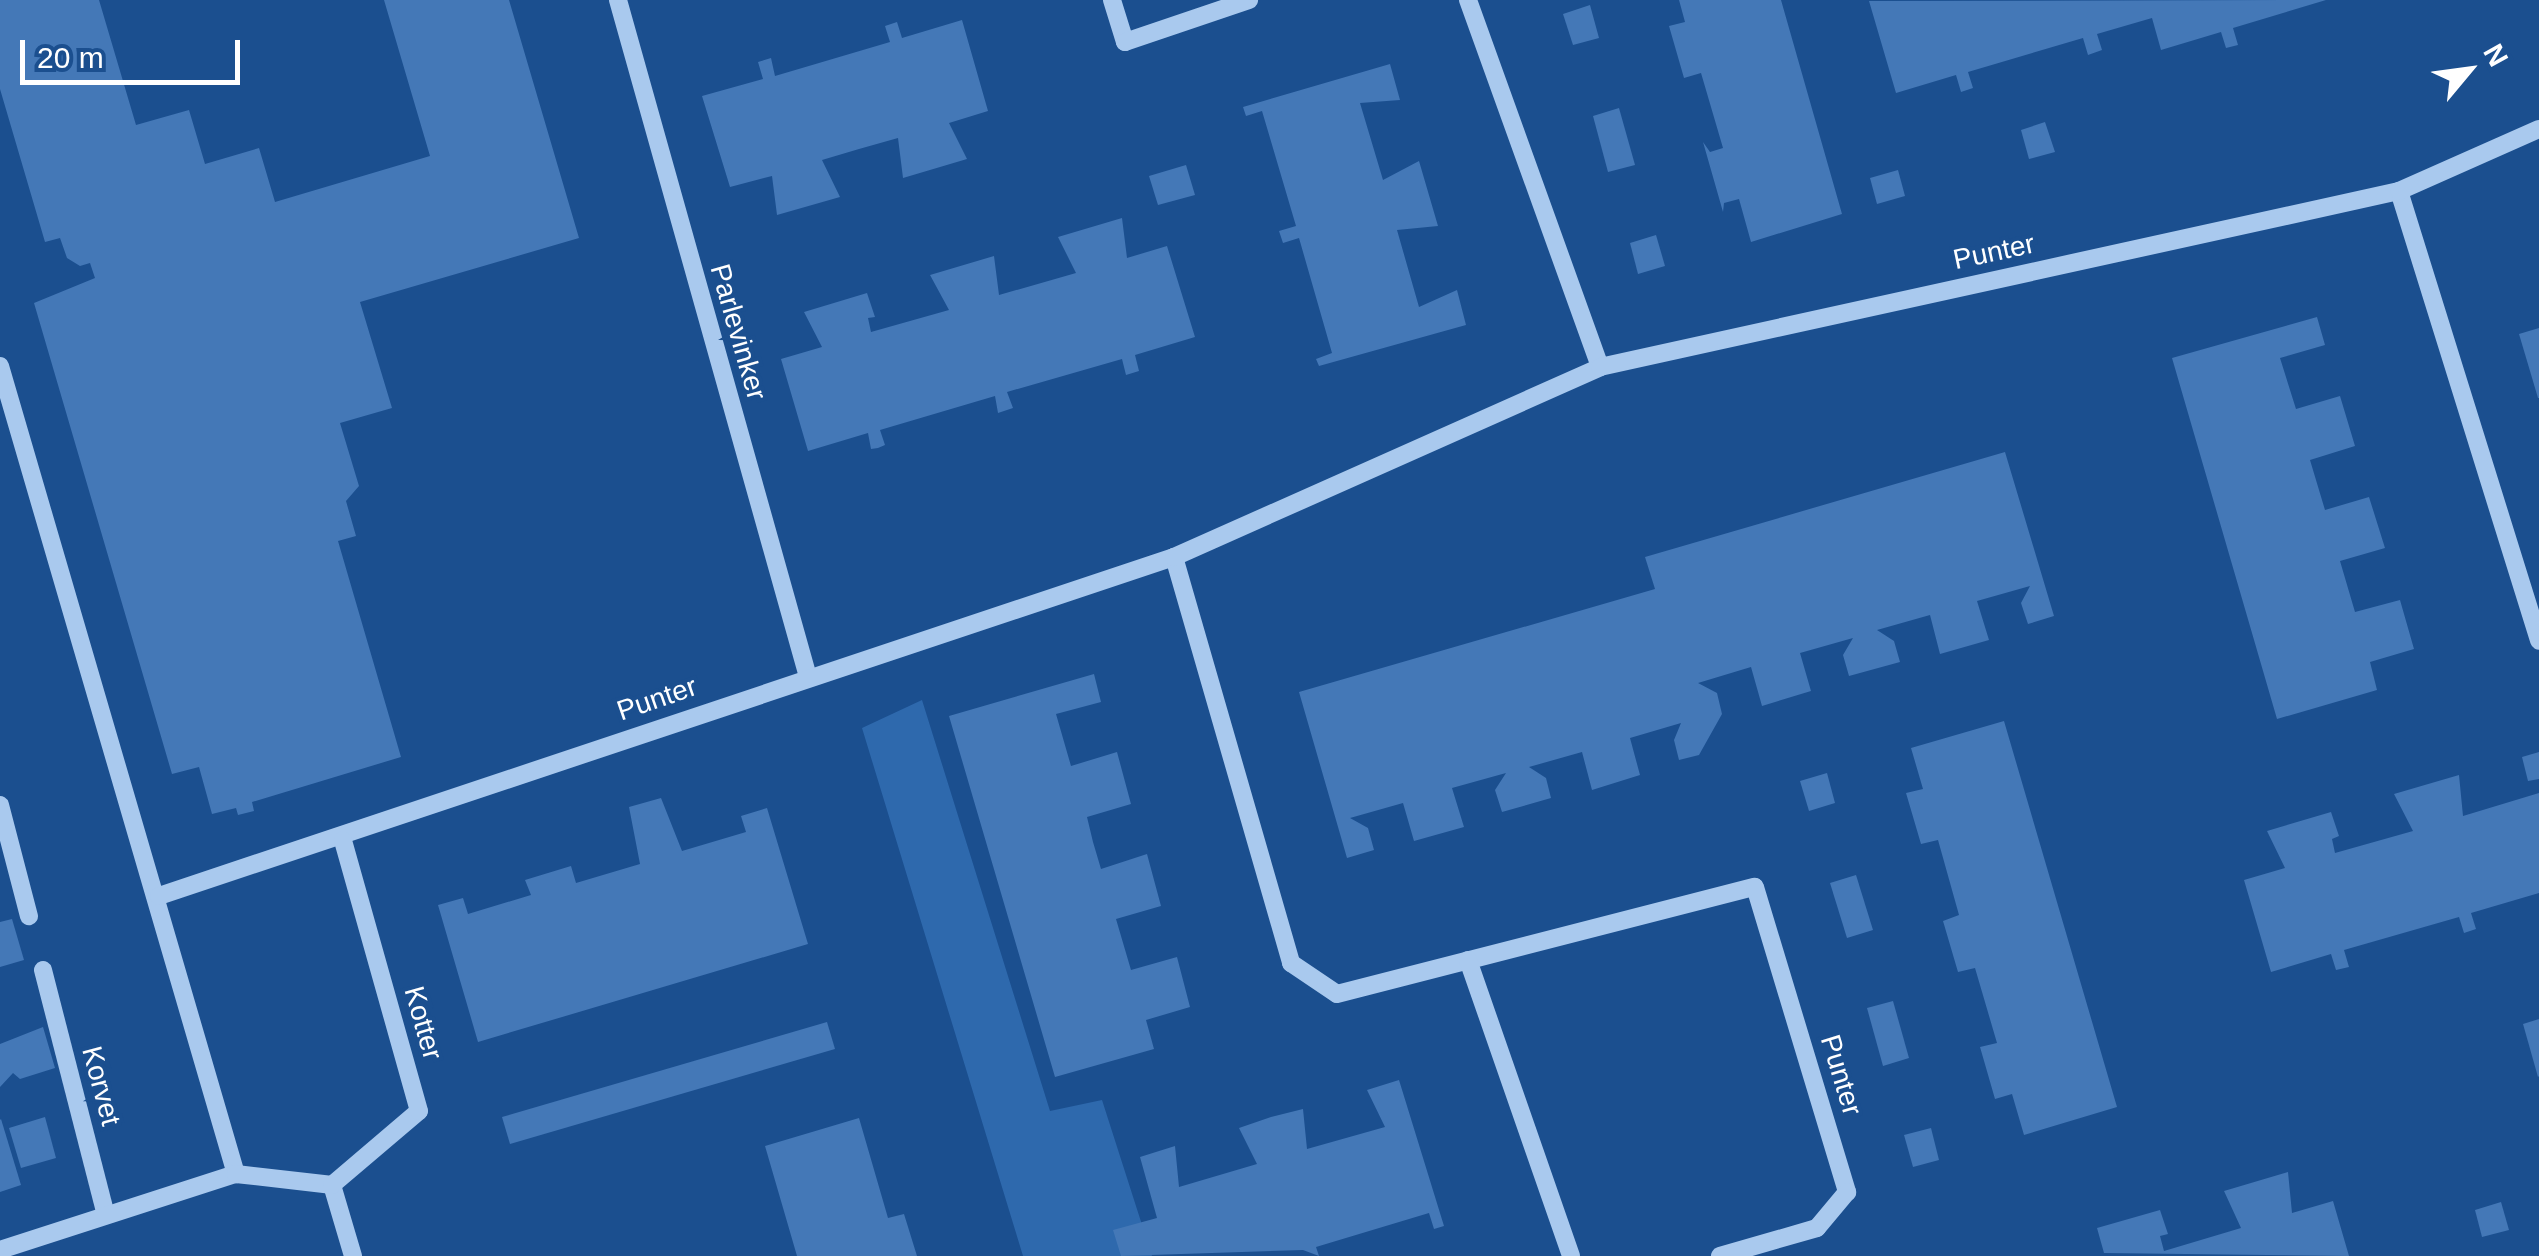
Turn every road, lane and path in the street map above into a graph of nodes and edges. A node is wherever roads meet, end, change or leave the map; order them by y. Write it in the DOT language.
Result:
graph roads {
  1 [pos="618,0"];
  2 [pos="1112,0"];
  3 [pos="1249,0"];
  4 [pos="1468,0"];
  5 [pos="2539,130"];
  6 [pos="2399,191"];
  7 [pos="0,366"];
  8 [pos="1600,366"];
  9 [pos="1174,557"];
  10 [pos="2539,641"];
  11 [pos="808,677"];
  12 [pos="0,805"];
  13 [pos="343,840"];
  14 [pos="159,896"];
  15 [pos="29,916"];
  16 [pos="1468,960"];
  17 [pos="43,970"];
  18 [pos="236,1174"];
  19 [pos="332,1184"];
  20 [pos="106,1215"];
  21 [pos="0,1250"];
  22 [pos="353,1256"];
  23 [pos="1571,1256"];
  24 [pos="1720,1256"];
  1 -- 11 [label="street, Parlevinker"];
  2 -- 3 [label="street"];
  4 -- 8 [label="street"];
  5 -- 6 [label="street, Punter"];
  6 -- 8 [label="street, Punter"];
  6 -- 10 [label="street"];
  7 -- 14 [label="street"];
  8 -- 9 [label="street, Punter"];
  9 -- 11 [label="street, Punter"];
  9 -- 16 [label="street, Punter"];
  11 -- 13 [label="street, Punter"];
  12 -- 15 [label="street"];
  13 -- 14 [label="street, Punter"];
  13 -- 19 [label="street, Kotter"];
  14 -- 18 [label="street"];
  16 -- 23 [label="street"];
  16 -- 24 [label="street, Punter"];
  17 -- 20 [label="street, Korvet"];
  18 -- 19 [label="street"];
  18 -- 20 [label="street"];
  19 -- 22 [label="street"];
  20 -- 21 [label="street"];
}
